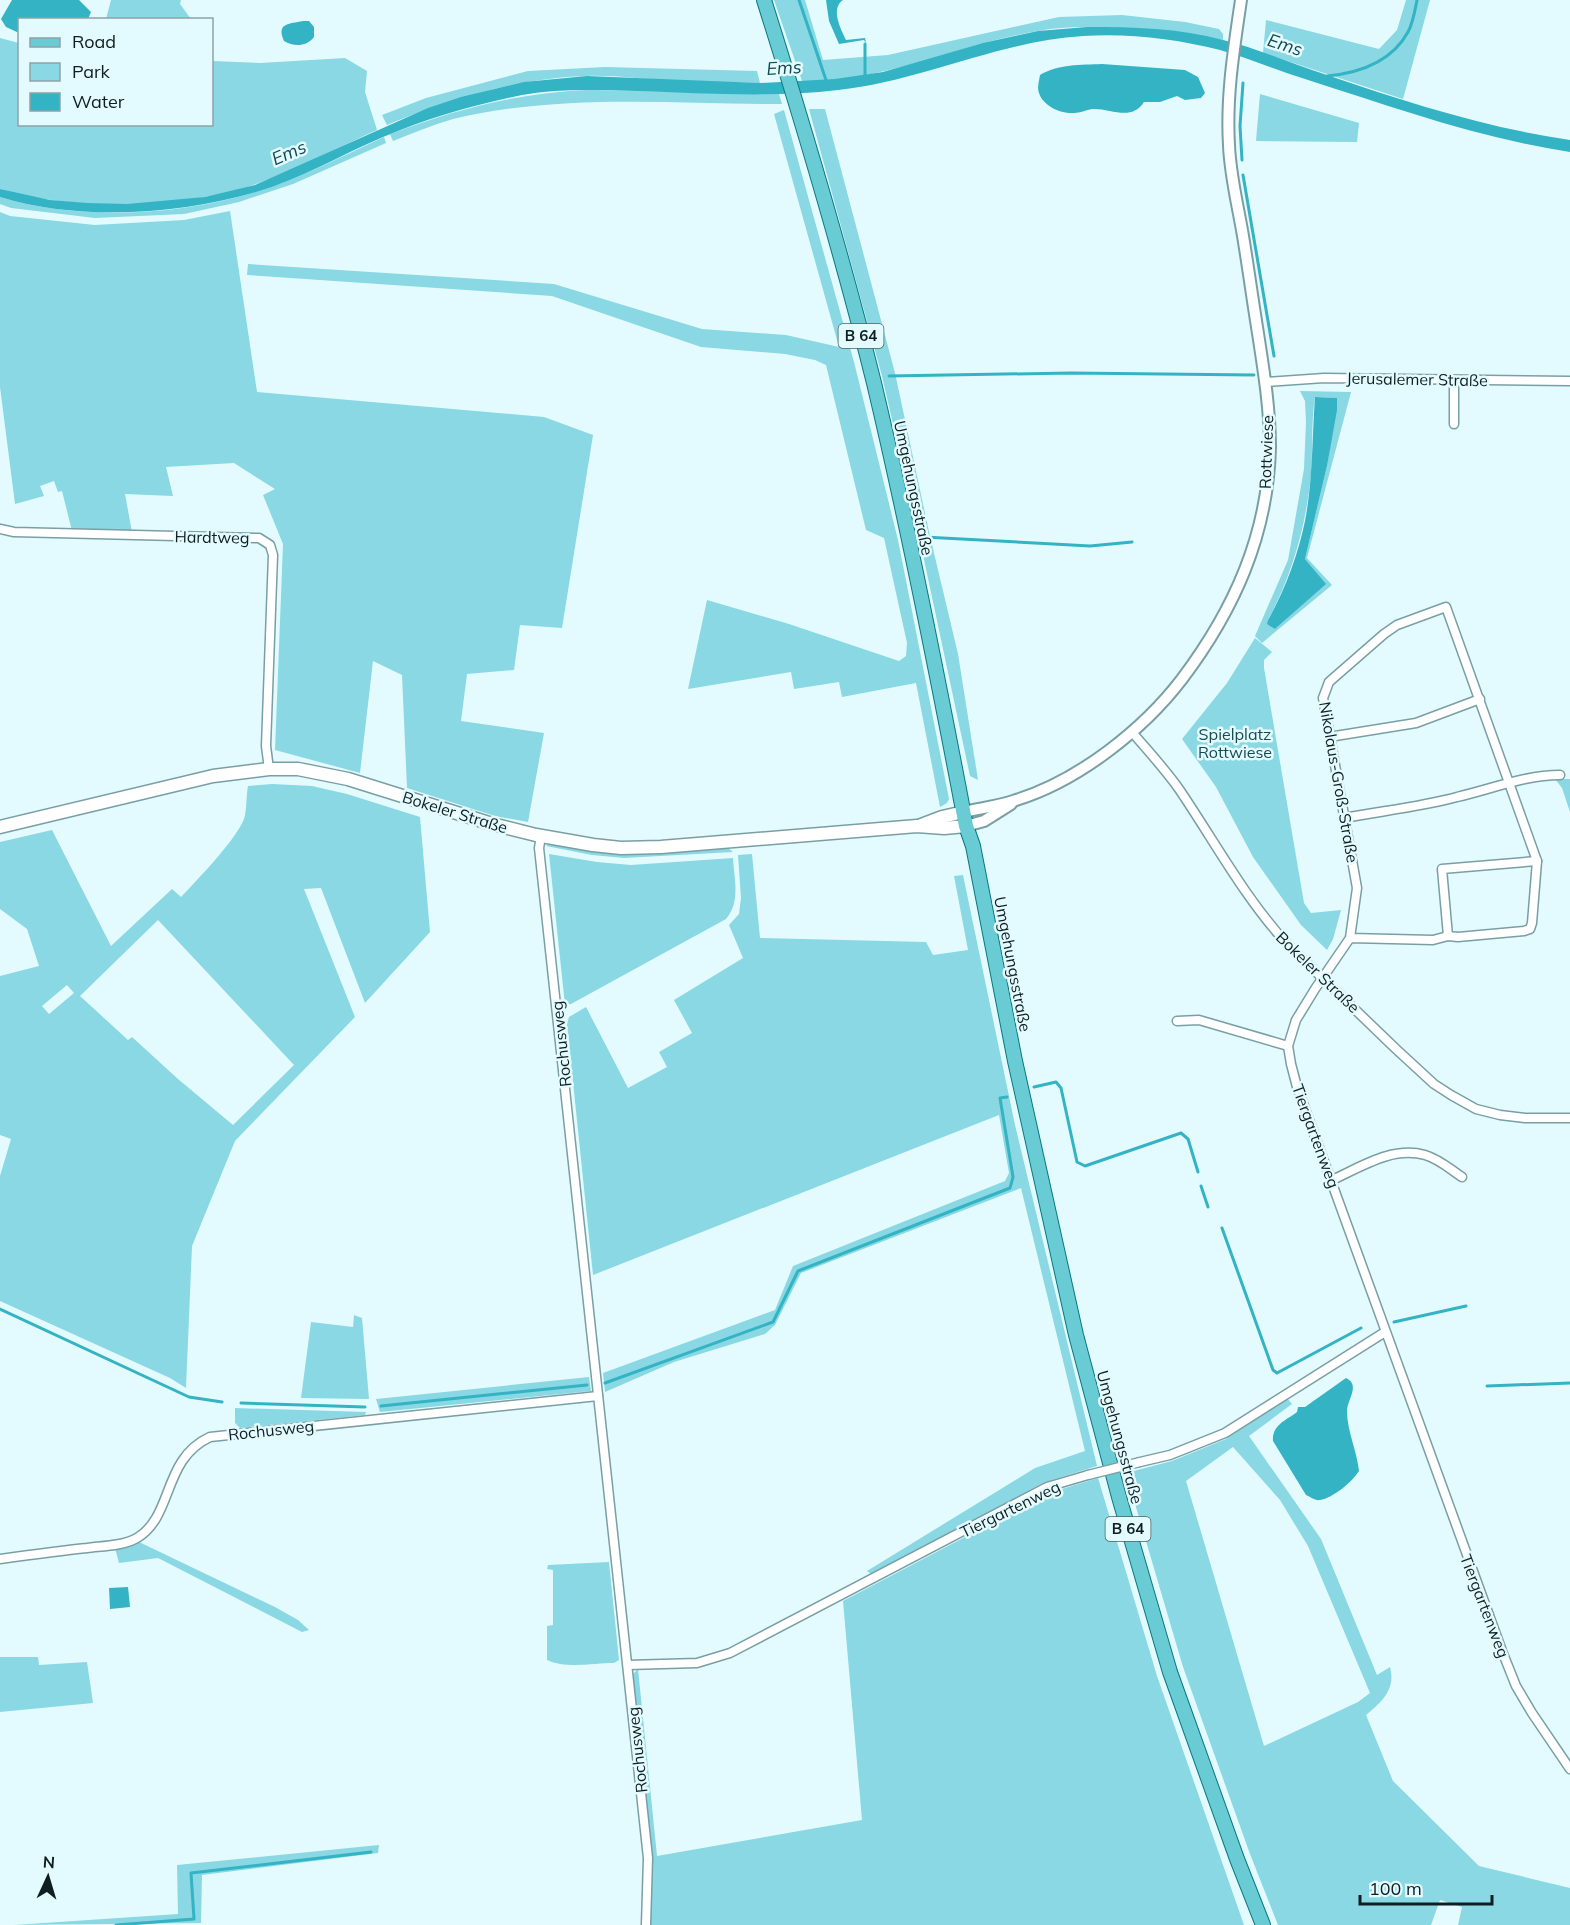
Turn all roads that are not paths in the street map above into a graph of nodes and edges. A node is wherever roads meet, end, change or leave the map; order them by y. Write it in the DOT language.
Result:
graph roads {
  1 [pos="764,0"];
  2 [pos="1241,0"];
  3 [pos="1454,380"];
  4 [pos="1570,381"];
  5 [pos="1265,382"];
  6 [pos="1454,424"];
  7 [pos="0,529"];
  8 [pos="1480,699"];
  9 [pos="1132,732"];
  10 [pos="1329,737"];
  11 [pos="269,769"];
  12 [pos="1560,775"];
  13 [pos="1509,782"];
  14 [pos="1016,800"];
  15 [pos="964,812"];
  16 [pos="1344,818"];
  17 [pos="917,826"];
  18 [pos="966,826"];
  19 [pos="0,827"];
  20 [pos="541,836"];
  21 [pos="1536,861"];
  22 [pos="1448,936"];
  23 [pos="1350,939"];
  24 [pos="1323,978"];
  25 [pos="1177,1021"];
  26 [pos="1288,1046"];
  27 [pos="1570,1118"];
  28 [pos="1462,1177"];
  29 [pos="1332,1180"];
  30 [pos="1385,1332"];
  31 [pos="598,1396"];
  32 [pos="0,1559"];
  33 [pos="628,1665"];
  34 [pos="1570,1769"];
  35 [pos="646,1925"];
  36 [pos="1263,1925"];
  1 -- 15 [label="main road, Umgehungsstraße / B 64"];
  2 -- 5 [label="street, Rottwiese"];
  3 -- 4 [label="street, Jerusalemer Straße"];
  3 -- 5 [label="street, Jerusalemer Straße"];
  3 -- 6 [label="street"];
  5 -- 9 [label="street, Rottwiese"];
  7 -- 11 [label="street, Hardtweg"];
  8 -- 10 [label="street"];
  8 -- 10 [label="street, Nikolaus-Groß-Straße"];
  8 -- 13 [label="street"];
  9 -- 14 [label="street, Rottwiese"];
  9 -- 24 [label="street, Bokeler Straße"];
  10 -- 16 [label="street, Nikolaus-Groß-Straße"];
  11 -- 19 [label="main road, Bokeler Straße"];
  11 -- 20 [label="main road, Bokeler Straße"];
  12 -- 13 [label="street"];
  13 -- 16 [label="street"];
  13 -- 21 [label="street"];
  14 -- 15 [label="street, Rottwiese"];
  14 -- 18 [label="street, Rottwiese"];
  15 -- 17 [label="main road, Bokeler Straße"];
  15 -- 18 [label="main road, Umgehungsstraße / B 64"];
  16 -- 23 [label="street, Nikolaus-Groß-Straße"];
  17 -- 18 [label="main road, Bokeler Straße"];
  17 -- 20 [label="main road, Bokeler Straße"];
  18 -- 36 [label="main road, Umgehungsstraße / B 64"];
  20 -- 31 [label="street, Rochusweg"];
  21 -- 22 [label="street"];
  21 -- 22 [label="street"];
  22 -- 23 [label="street"];
  23 -- 24 [label="street, Nikolaus-Groß-Straße"];
  24 -- 26 [label="street, Tiergartenweg"];
  24 -- 27 [label="street, Bokeler Straße"];
  25 -- 26 [label="street"];
  26 -- 29 [label="street, Tiergartenweg"];
  28 -- 29 [label="street"];
  29 -- 30 [label="street, Tiergartenweg"];
  30 -- 33 [label="street, Tiergartenweg, bridge"];
  30 -- 34 [label="street, Tiergartenweg"];
  31 -- 32 [label="street, Rochusweg"];
  31 -- 33 [label="street, Rochusweg"];
  33 -- 35 [label="street, Rochusweg"];
}
